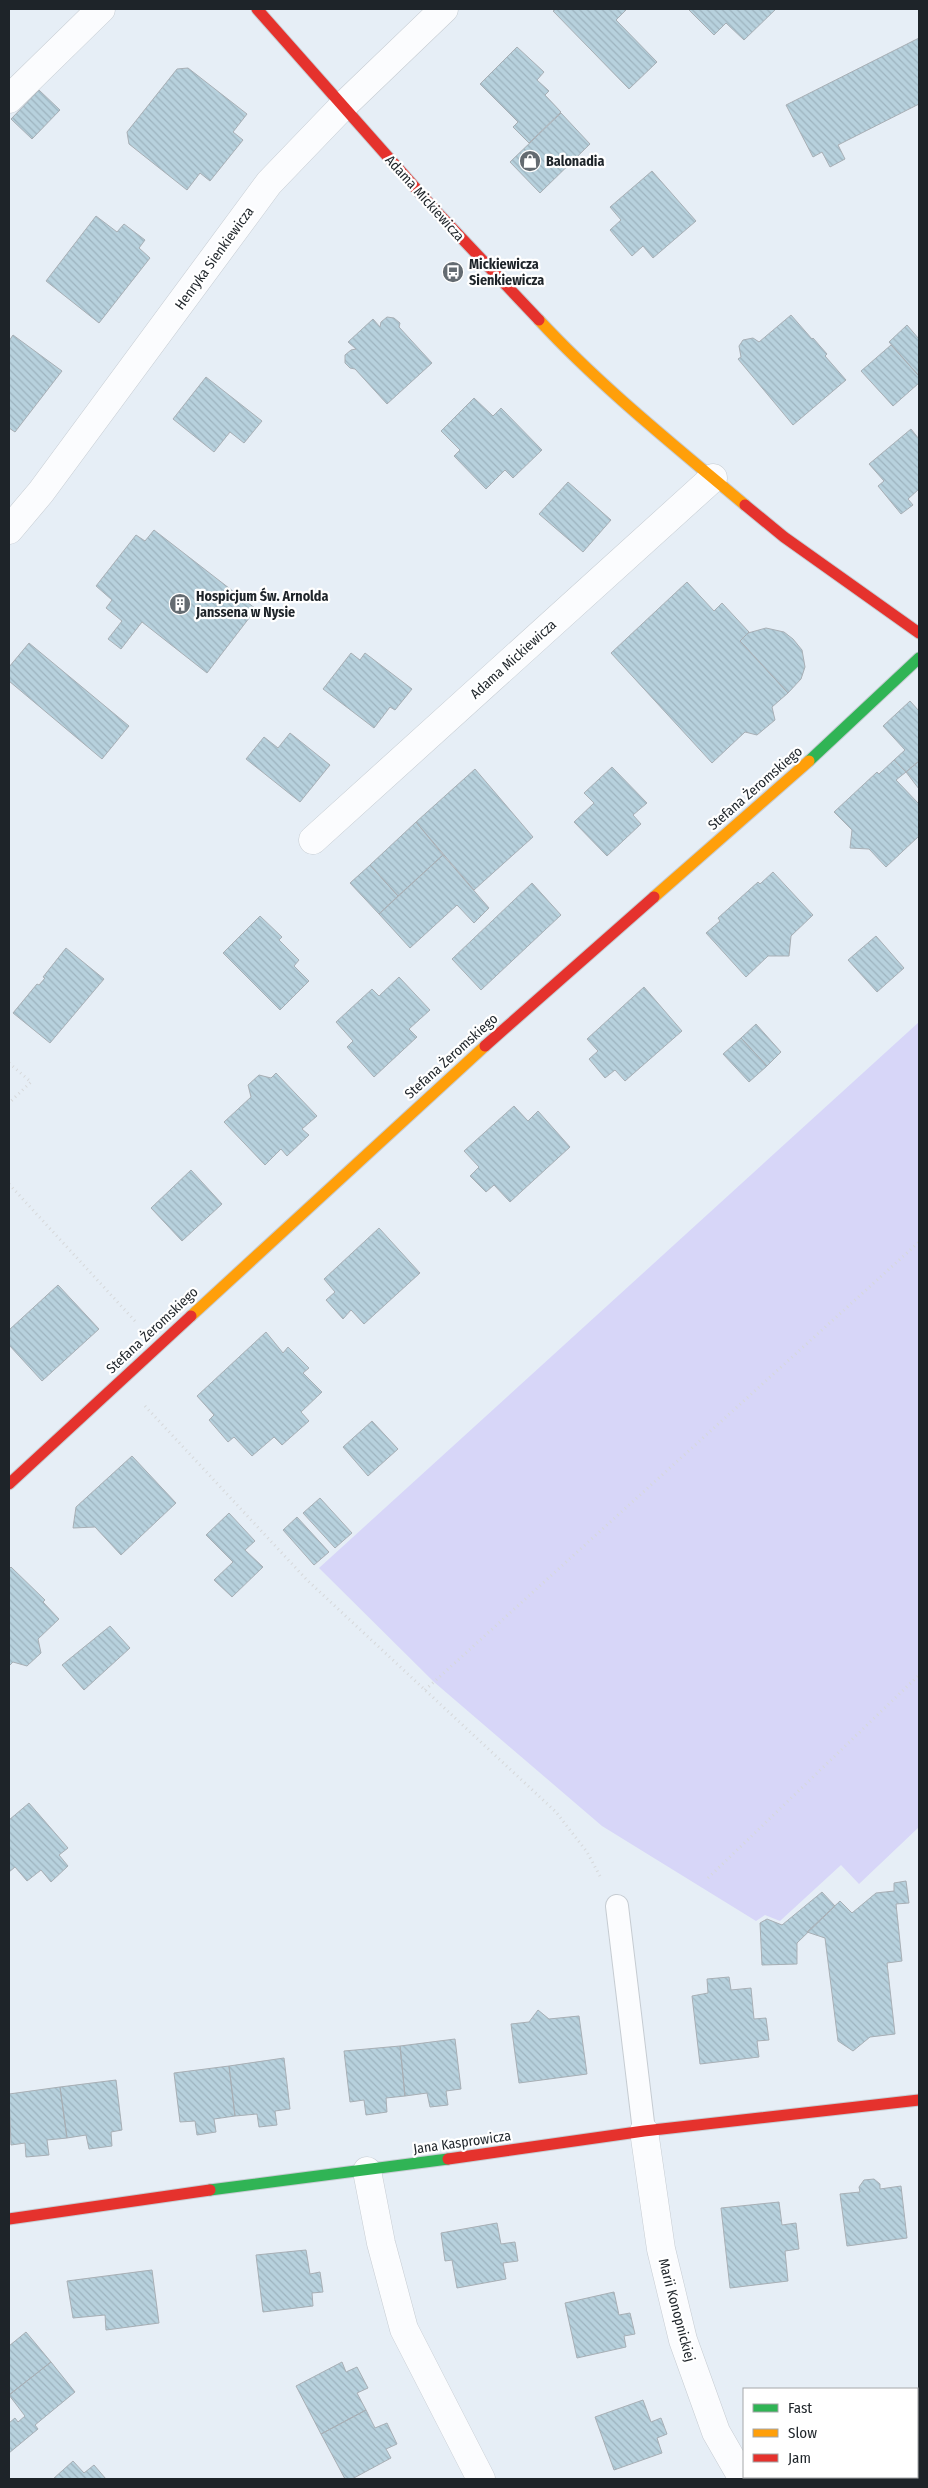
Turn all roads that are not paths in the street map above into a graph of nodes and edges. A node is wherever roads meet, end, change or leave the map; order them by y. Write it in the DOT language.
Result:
graph roads {
  1 [pos="101,9"];
  2 [pos="257,9"];
  3 [pos="444,9"];
  4 [pos="9,98"];
  5 [pos="343,106"];
  6 [pos="713,478"];
  7 [pos="9,530"];
  8 [pos="919,633"];
  9 [pos="919,658"];
  10 [pos="314,840"];
  11 [pos="9,1484"];
  12 [pos="617,1906"];
  13 [pos="919,2100"];
  14 [pos="644,2131"];
  15 [pos="367,2172"];
  16 [pos="9,2219"];
  17 [pos="481,2479"];
  18 [pos="743,2479"];
  1 -- 4 [label="street"];
  2 -- 5 [label="street, Adama Mickiewicza"];
  3 -- 5 [label="street, Henryka Sienkiewicza"];
  5 -- 6 [label="street, Adama Mickiewicza"];
  5 -- 7 [label="street, Henryka Sienkiewicza"];
  6 -- 8 [label="street, Adama Mickiewicza"];
  6 -- 10 [label="street, Adama Mickiewicza"];
  9 -- 11 [label="street, Stefana Żeromskiego"];
  12 -- 14 [label="lane"];
  13 -- 14 [label="street, Jana Kasprowicza"];
  14 -- 15 [label="street, Jana Kasprowicza"];
  14 -- 18 [label="street, Marii Konopnickiej"];
  15 -- 16 [label="street, Jana Kasprowicza"];
  15 -- 17 [label="street"];
}
